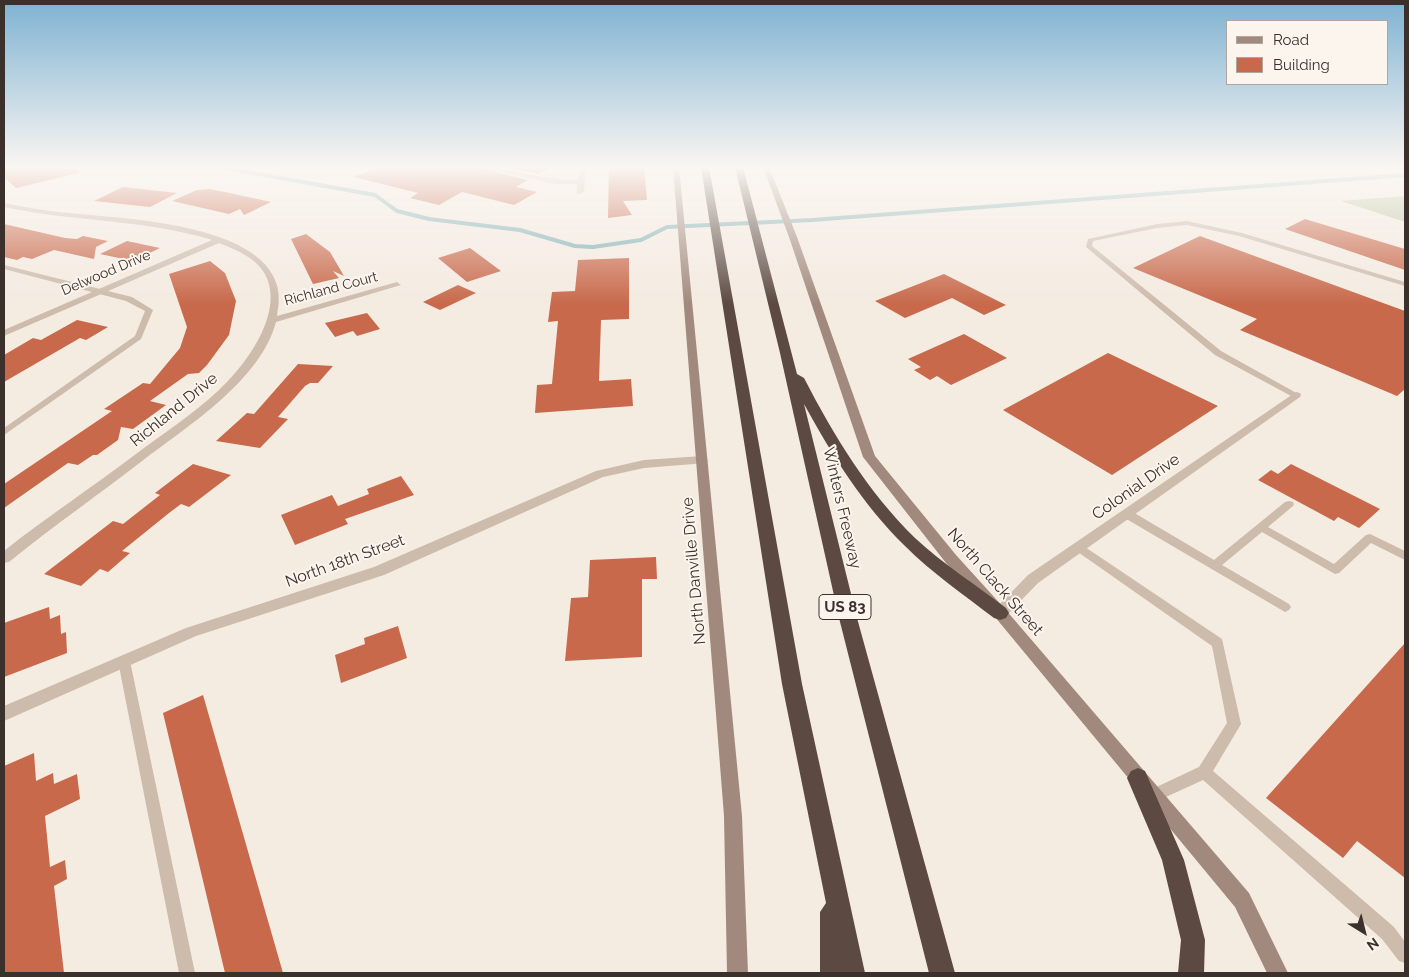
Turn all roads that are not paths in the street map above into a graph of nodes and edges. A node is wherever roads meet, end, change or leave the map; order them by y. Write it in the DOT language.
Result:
graph roads {
  1 [pos="52,213"];
  2 [pos="682,213"];
  3 [pos="713,213"];
  4 [pos="752,213"];
  5 [pos="784,213"];
  6 [pos="219,240"];
  7 [pos="4,268"];
  8 [pos="1405,284"];
  9 [pos="397,285"];
  10 [pos="97,292"];
  11 [pos="272,320"];
  12 [pos="4,332"];
  13 [pos="786,354"];
  14 [pos="1296,395"];
  15 [pos="4,432"];
  16 [pos="702,460"];
  17 [pos="1289,504"];
  18 [pos="1127,514"];
  19 [pos="1261,527"];
  20 [pos="1079,547"];
  21 [pos="1405,556"];
  22 [pos="4,558"];
  23 [pos="1216,564"];
  24 [pos="1285,607"];
  25 [pos="1000,613"];
  26 [pos="124,661"];
  27 [pos="4,714"];
  28 [pos="1204,772"];
  29 [pos="1138,778"];
  30 [pos="1153,796"];
  31 [pos="831,875"];
  32 [pos="1405,955"];
  33 [pos="187,973"];
  34 [pos="738,973"];
  35 [pos="833,973"];
  36 [pos="852,973"];
  37 [pos="942,973"];
  38 [pos="1191,973"];
  39 [pos="1278,973"];
  1 -- 6 [label="street, Richland Drive"];
  2 -- 16 [label="main road, North Danville Drive"];
  3 -- 31 [label="highway"];
  4 -- 13 [label="highway, Winters Freeway / US 83"];
  5 -- 25 [label="main road, North Clack Street"];
  6 -- 10 [label="street, Delwood Drive"];
  6 -- 11 [label="street, Richland Drive"];
  7 -- 10 [label="lane"];
  8 -- 14 [label="lane"];
  9 -- 11 [label="street, Richland Court"];
  10 -- 12 [label="street, Delwood Drive"];
  10 -- 15 [label="lane"];
  11 -- 22 [label="street, Richland Drive"];
  13 -- 25 [label="highway"];
  13 -- 37 [label="highway, Winters Freeway / US 83"];
  14 -- 18 [label="street, Colonial Drive"];
  16 -- 26 [label="street, North 18th Street"];
  16 -- 34 [label="main road, North Danville Drive"];
  17 -- 19 [label="lane"];
  18 -- 20 [label="street, Colonial Drive"];
  18 -- 23 [label="lane"];
  19 -- 21 [label="lane"];
  19 -- 23 [label="lane"];
  20 -- 25 [label="street, Colonial Drive"];
  20 -- 28 [label="lane"];
  23 -- 24 [label="lane"];
  25 -- 29 [label="main road, North Clack Street"];
  26 -- 27 [label="street, North 18th Street"];
  26 -- 33 [label="lane"];
  28 -- 30 [label="lane"];
  28 -- 32 [label="lane"];
  29 -- 30 [label="main road, North Clack Street"];
  29 -- 38 [label="highway"];
  30 -- 39 [label="main road, North Clack Street"];
  31 -- 35 [label="highway"];
  31 -- 36 [label="highway"];
}
